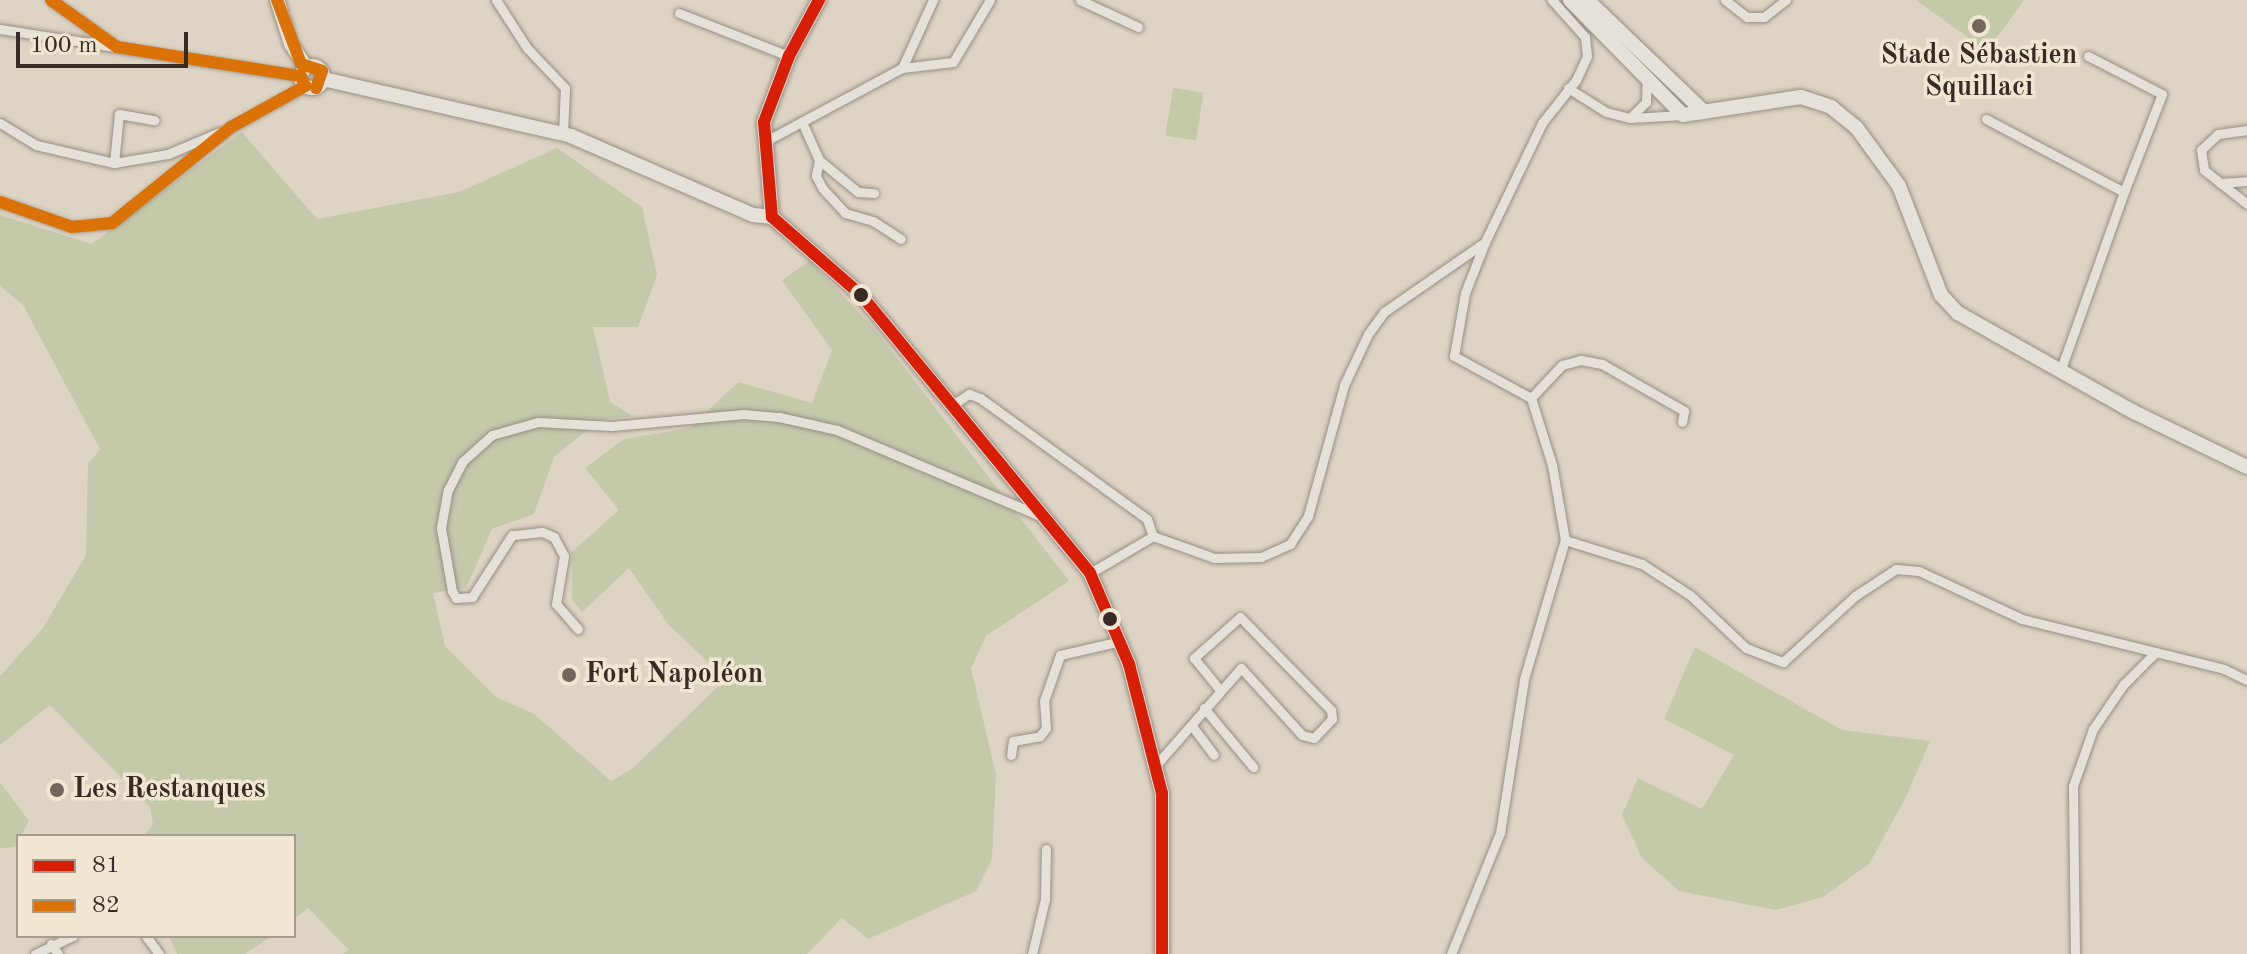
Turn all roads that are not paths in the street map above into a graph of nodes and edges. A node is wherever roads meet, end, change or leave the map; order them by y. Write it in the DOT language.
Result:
graph roads {
  1 [pos="51,0"];
  2 [pos="277,0"];
  3 [pos="496,0"];
  4 [pos="819,0"];
  5 [pos="933,0"];
  6 [pos="990,0"];
  7 [pos="1080,0"];
  8 [pos="1552,0"];
  9 [pos="1570,0"];
  10 [pos="1585,0"];
  11 [pos="1725,0"];
  12 [pos="1786,0"];
  13 [pos="679,13"];
  14 [pos="1138,27"];
  15 [pos="0,29"];
  16 [pos="117,47"];
  17 [pos="789,56"];
  18 [pos="2088,56"];
  19 [pos="902,68"];
  20 [pos="1646,75"];
  21 [pos="304,76"];
  22 [pos="1568,88"];
  23 [pos="1703,111"];
  24 [pos="1683,115"];
  25 [pos="1630,118"];
  26 [pos="1986,119"];
  27 [pos="154,120"];
  28 [pos="802,122"];
  29 [pos="0,123"];
  30 [pos="231,127"];
  31 [pos="2247,130"];
  32 [pos="563,134"];
  33 [pos="764,142"];
  34 [pos="819,160"];
  35 [pos="114,163"];
  36 [pos="2247,181"];
  37 [pos="2220,183"];
  38 [pos="2124,192"];
  39 [pos="874,193"];
  40 [pos="0,202"];
  41 [pos="2247,204"];
  42 [pos="772,217"];
  43 [pos="901,239"];
  44 [pos="1485,242"];
  45 [pos="2060,372"];
  46 [pos="1531,398"];
  47 [pos="955,403"];
  48 [pos="1682,422"];
  49 [pos="2247,467"];
  50 [pos="1044,517"];
  51 [pos="1153,536"];
  52 [pos="1565,540"];
  53 [pos="1090,573"];
  54 [pos="578,629"];
  55 [pos="1121,641"];
  56 [pos="2155,653"];
  57 [pos="2247,680"];
  58 [pos="1218,688"];
  59 [pos="1204,708"];
  60 [pos="1192,726"];
  61 [pos="1011,755"];
  62 [pos="1214,755"];
  63 [pos="1156,765"];
  64 [pos="1253,767"];
  65 [pos="1046,849"];
  66 [pos="68,938"];
  67 [pos="51,944"];
  68 [pos="35,954"];
  69 [pos="58,954"];
  70 [pos="1032,954"];
  71 [pos="1162,954"];
  72 [pos="1451,954"];
  73 [pos="2075,954"];
  1 -- 16 [label="street"];
  2 -- 21 [label="street"];
  3 -- 32 [label="street"];
  4 -- 17 [label="street"];
  5 -- 19 [label="street"];
  6 -- 19 [label="street"];
  7 -- 14 [label="street"];
  8 -- 22 [label="street"];
  9 -- 20 [label="street"];
  10 -- 23 [label="street"];
  11 -- 12 [label="street"];
  13 -- 17 [label="street"];
  15 -- 16 [label="street"];
  16 -- 21 [label="street"];
  17 -- 33 [label="street"];
  18 -- 38 [label="street"];
  19 -- 28 [label="street"];
  20 -- 24 [label="street"];
  20 -- 25 [label="street"];
  21 -- 30 [label="street"];
  21 -- 32 [label="street"];
  22 -- 25 [label="street"];
  22 -- 44 [label="street"];
  23 -- 24 [label="street"];
  23 -- 45 [label="street"];
  24 -- 25 [label="street"];
  26 -- 38 [label="street"];
  27 -- 35 [label="street"];
  28 -- 33 [label="street"];
  28 -- 34 [label="street"];
  29 -- 35 [label="street"];
  30 -- 35 [label="street"];
  30 -- 40 [label="street"];
  31 -- 37 [label="street"];
  32 -- 42 [label="street"];
  33 -- 42 [label="street"];
  34 -- 39 [label="street"];
  34 -- 43 [label="street"];
  36 -- 37 [label="street"];
  37 -- 41 [label="street"];
  38 -- 45 [label="street"];
  42 -- 47 [label="street"];
  44 -- 46 [label="street"];
  44 -- 51 [label="street"];
  45 -- 49 [label="street"];
  46 -- 48 [label="street"];
  46 -- 52 [label="street"];
  47 -- 50 [label="street"];
  47 -- 51 [label="street"];
  50 -- 53 [label="street"];
  50 -- 54 [label="street"];
  51 -- 53 [label="street"];
  52 -- 56 [label="street"];
  52 -- 72 [label="street"];
  53 -- 55 [label="street"];
  55 -- 61 [label="street"];
  55 -- 63 [label="street"];
  56 -- 57 [label="street"];
  56 -- 73 [label="street"];
  58 -- 58 [label="street"];
  58 -- 59 [label="street"];
  59 -- 60 [label="street"];
  59 -- 64 [label="street"];
  60 -- 62 [label="street"];
  60 -- 63 [label="street"];
  63 -- 71 [label="street"];
  65 -- 70 [label="street"];
  66 -- 67 [label="street"];
  67 -- 68 [label="street"];
  67 -- 69 [label="street"];
}
